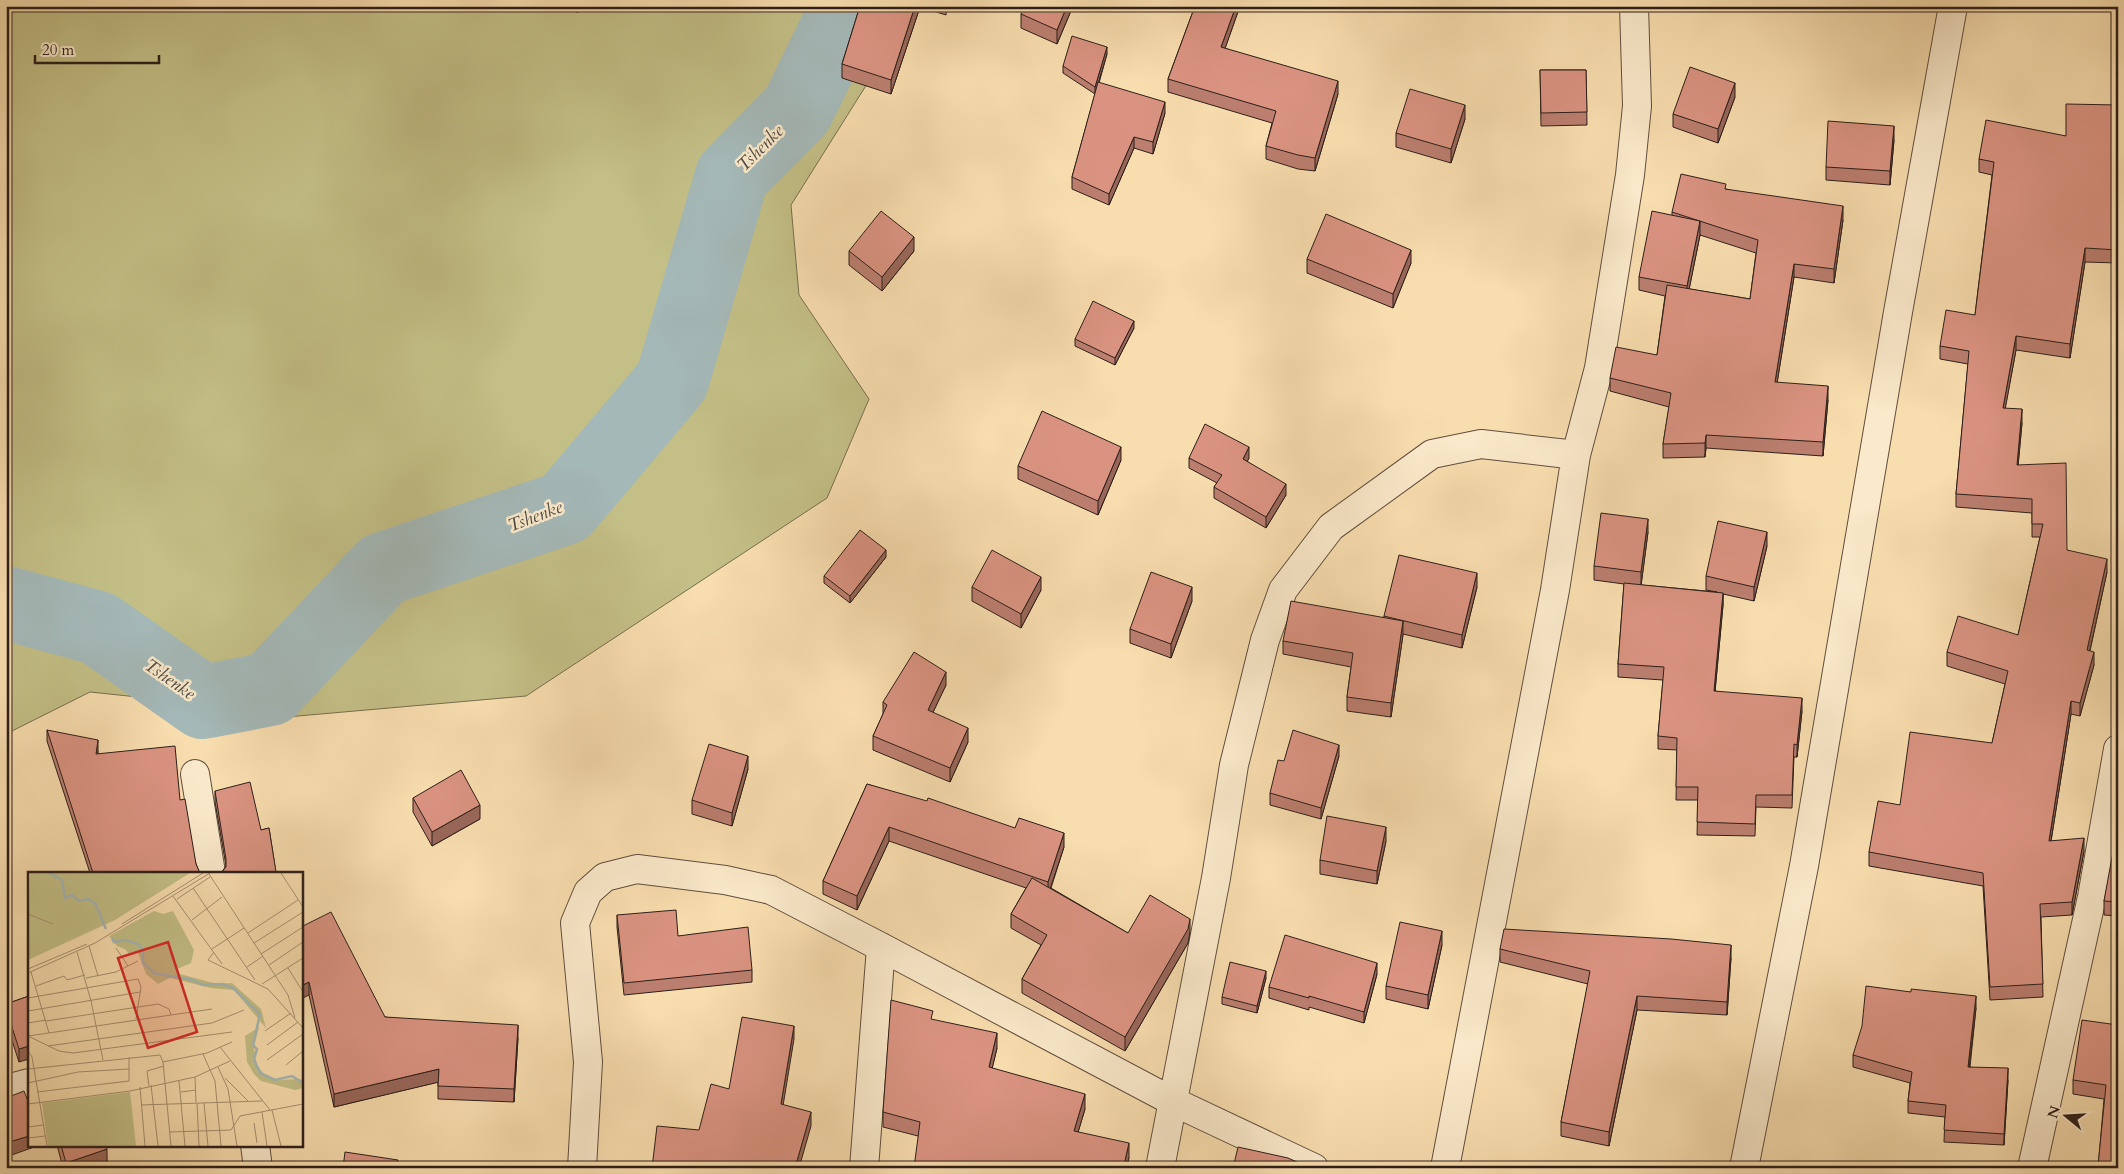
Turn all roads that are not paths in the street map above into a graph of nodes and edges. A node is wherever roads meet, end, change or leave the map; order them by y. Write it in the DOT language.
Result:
graph roads {
  1 [pos="1634,6"];
  2 [pos="1953,6"];
  3 [pos="1576,455"];
  4 [pos="2118,749"];
  5 [pos="194,774"];
  6 [pos="211,872"];
  7 [pos="881,947"];
  8 [pos="28,1083"];
  9 [pos="6,1089"];
  10 [pos="1172,1101"];
  11 [pos="255,1146"];
  12 [pos="258,1168"];
  13 [pos="582,1168"];
  14 [pos="864,1168"];
  15 [pos="1160,1168"];
  16 [pos="1314,1168"];
  17 [pos="1445,1168"];
  18 [pos="1744,1168"];
  19 [pos="2032,1168"];
  1 -- 3 [label="street"];
  2 -- 18 [label="street"];
  3 -- 10 [label="street"];
  3 -- 17 [label="street"];
  4 -- 19 [label="street"];
  5 -- 6 [label="street"];
  7 -- 10 [label="street"];
  7 -- 13 [label="street"];
  7 -- 14 [label="street"];
  8 -- 9 [label="street"];
  10 -- 15 [label="street"];
  10 -- 16 [label="street"];
  11 -- 12 [label="street"];
}
